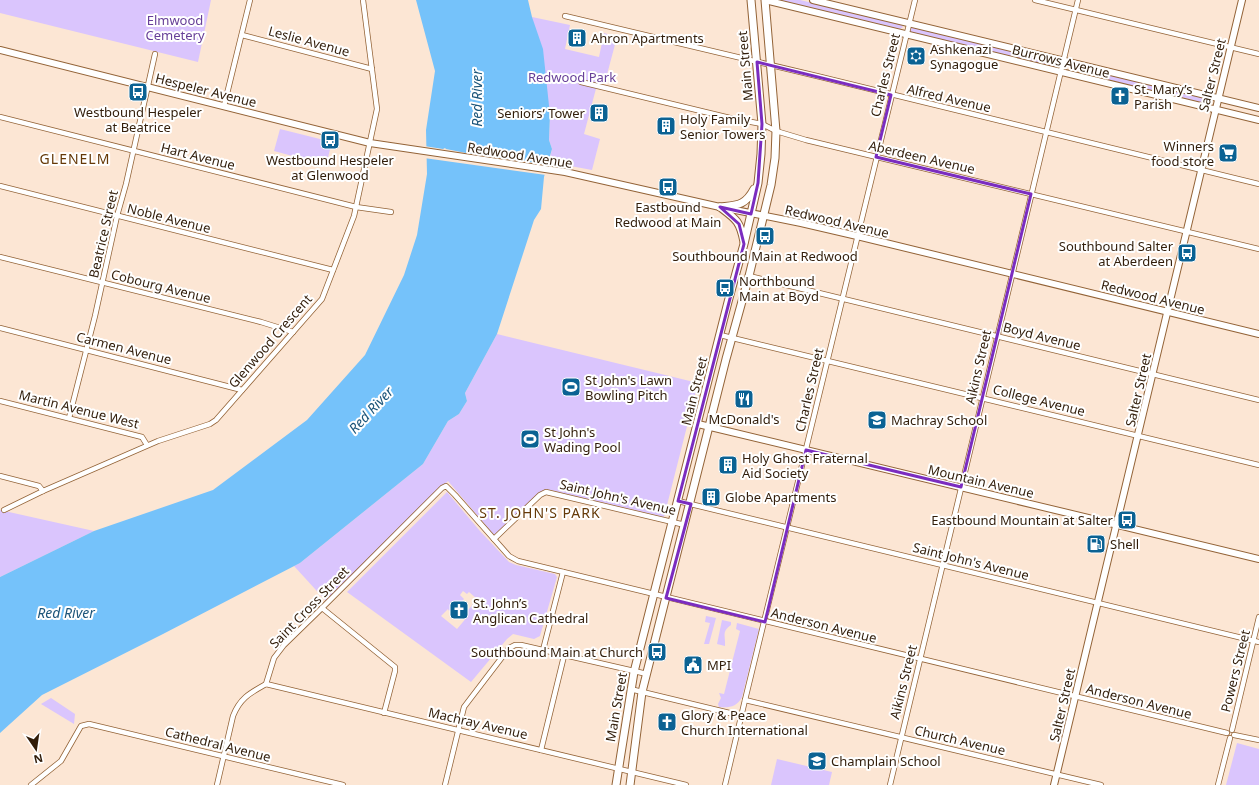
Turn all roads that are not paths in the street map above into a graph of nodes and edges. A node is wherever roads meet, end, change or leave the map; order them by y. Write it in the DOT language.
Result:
graph roads {
  1 [pos="250,0"];
  2 [pos="363,0"];
  3 [pos="752,0"];
  4 [pos="765,0"];
  5 [pos="813,0"];
  6 [pos="914,0"];
  7 [pos="1034,0"];
  8 [pos="1078,0"];
  9 [pos="1242,0"];
  10 [pos="1076,10"];
  11 [pos="565,16"];
  12 [pos="909,23"];
  13 [pos="906,34"];
  14 [pos="242,35"];
  15 [pos="1230,47"];
  16 [pos="0,50"];
  17 [pos="155,54"];
  18 [pos="1259,54"];
  19 [pos="1063,61"];
  20 [pos="757,62"];
  21 [pos="770,65"];
  22 [pos="372,69"];
  23 [pos="1061,72"];
  24 [pos="581,82"];
  25 [pos="147,87"];
  26 [pos="891,95"];
  27 [pos="1218,98"];
  28 [pos="224,106"];
  29 [pos="1259,108"];
  30 [pos="1215,110"];
  31 [pos="0,117"];
  32 [pos="1259,120"];
  33 [pos="762,124"];
  34 [pos="776,131"];
  35 [pos="1046,132"];
  36 [pos="370,143"];
  37 [pos="407,150"];
  38 [pos="133,151"];
  39 [pos="876,157"];
  40 [pos="1201,170"];
  41 [pos="758,183"];
  42 [pos="1259,184"];
  43 [pos="0,186"];
  44 [pos="1032,194"];
  45 [pos="356,207"];
  46 [pos="720,207"];
  47 [pos="391,212"];
  48 [pos="751,214"];
  49 [pos="117,216"];
  50 [pos="764,216"];
  51 [pos="1186,232"];
  52 [pos="857,236"];
  53 [pos="744,244"];
  54 [pos="1259,249"];
  55 [pos="0,257"];
  56 [pos="333,270"];
  57 [pos="1012,274"];
  58 [pos="750,276"];
  59 [pos="102,283"];
  60 [pos="842,299"];
  61 [pos="1168,312"];
  62 [pos="0,328"];
  63 [pos="293,332"];
  64 [pos="1259,334"];
  65 [pos="720,336"];
  66 [pos="997,336"];
  67 [pos="732,338"];
  68 [pos="87,350"];
  69 [pos="827,362"];
  70 [pos="1153,374"];
  71 [pos="242,390"];
  72 [pos="982,398"];
  73 [pos="1259,400"];
  74 [pos="0,401"];
  75 [pos="69,418"];
  76 [pos="698,424"];
  77 [pos="710,427"];
  78 [pos="1138,436"];
  79 [pos="148,445"];
  80 [pos="806,450"];
  81 [pos="1259,465"];
  82 [pos="0,476"];
  83 [pos="446,486"];
  84 [pos="961,487"];
  85 [pos="43,491"];
  86 [pos="678,502"];
  87 [pos="691,504"];
  88 [pos="4,510"];
  89 [pos="672,522"];
  90 [pos="1116,524"];
  91 [pos="685,525"];
  92 [pos="787,527"];
  93 [pos="494,539"];
  94 [pos="1259,559"];
  95 [pos="942,565"];
  96 [pos="563,572"];
  97 [pos="654,594"];
  98 [pos="666,598"];
  99 [pos="1098,603"];
  100 [pos="322,608"];
  101 [pos="1259,617"];
  102 [pos="765,622"];
  103 [pos="1253,641"];
  104 [pos="1259,642"];
  105 [pos="543,650"];
  106 [pos="564,656"];
  107 [pos="920,659"];
  108 [pos="634,672"];
  109 [pos="647,674"];
  110 [pos="266,684"];
  111 [pos="630,689"];
  112 [pos="642,692"];
  113 [pos="1075,696"];
  114 [pos="745,700"];
  115 [pos="384,712"];
  116 [pos="742,716"];
  117 [pos="458,730"];
  118 [pos="1233,732"];
  119 [pos="1227,733"];
  120 [pos="901,737"];
  121 [pos="1230,738"];
  122 [pos="1259,740"];
  123 [pos="541,750"];
  124 [pos="223,756"];
  125 [pos="618,768"];
  126 [pos="631,771"];
  127 [pos="1057,774"];
  128 [pos="31,785"];
  129 [pos="217,785"];
  130 [pos="343,785"];
  131 [pos="445,785"];
  132 [pos="616,785"];
  133 [pos="630,785"];
  134 [pos="686,785"];
  135 [pos="725,785"];
  136 [pos="890,785"];
  137 [pos="1054,785"];
  138 [pos="1101,785"];
  139 [pos="1218,785"];
  1 -- 14 [label="street"];
  2 -- 22 [label="street, Glenwood Crescent"];
  3 -- 20 [label="main road, Main Street"];
  4 -- 13 [label="main road, Burrows Avenue"];
  4 -- 21 [label="main road, Main Street"];
  5 -- 12 [label="main road, Burrows Avenue"];
  6 -- 12 [label="street, Charles Street"];
  7 -- 10 [label="street"];
  8 -- 10 [label="street, Aikins Street"];
  9 -- 15 [label="main road, Salter Street"];
  10 -- 15 [label="street"];
  10 -- 19 [label="street, Aikins Street"];
  11 -- 20 [label="street, Alfred Avenue"];
  12 -- 13 [label="street, Charles Street"];
  12 -- 19 [label="main road, Burrows Avenue"];
  13 -- 23 [label="main road, Burrows Avenue"];
  13 -- 26 [label="street, Charles Street"];
  14 -- 22 [label="street, Leslie Avenue"];
  14 -- 28 [label="street"];
  15 -- 18 [label="street"];
  15 -- 27 [label="main road, Salter Street"];
  16 -- 25 [label="main road, Hespeler Avenue"];
  17 -- 25 [label="street, Beatrice Street"];
  19 -- 23 [label="street, Aikins Street"];
  19 -- 27 [label="main road, Burrows Avenue"];
  20 -- 21 [label="street, Alfred Avenue"];
  20 -- 33 [label="main road, Main Street"];
  21 -- 26 [label="street, Alfred Avenue"];
  21 -- 34 [label="main road, Main Street"];
  22 -- 36 [label="street, Glenwood Crescent"];
  23 -- 30 [label="main road, Burrows Avenue"];
  23 -- 35 [label="street, Aikins Street"];
  24 -- 33 [label="street, Aberdeen Avenue"];
  25 -- 28 [label="main road, Hespeler Avenue"];
  25 -- 38 [label="street, Beatrice Street"];
  26 -- 35 [label="street, Alfred Avenue"];
  26 -- 39 [label="street, Charles Street"];
  27 -- 29 [label="main road, Burrows Avenue"];
  27 -- 30 [label="main road, Salter Street"];
  28 -- 36 [label="main road, Hespeler Avenue"];
  30 -- 32 [label="main road, Burrows Avenue"];
  30 -- 40 [label="main road, Salter Street"];
  31 -- 38 [label="street, Hart Avenue"];
  33 -- 34 [label="street, Aberdeen Avenue"];
  33 -- 41 [label="main road, Main Street"];
  34 -- 39 [label="street, Aberdeen Avenue"];
  34 -- 50 [label="main road, Main Street"];
  35 -- 40 [label="street, Alfred Avenue"];
  35 -- 44 [label="street, Aikins Street"];
  36 -- 37 [label="main road, Hespeler Avenue"];
  36 -- 45 [label="street, Glenwood Crescent"];
  37 -- 46 [label="main road, Redwood Avenue"];
  38 -- 45 [label="street, Hart Avenue"];
  38 -- 49 [label="street, Beatrice Street"];
  39 -- 44 [label="street, Aberdeen Avenue"];
  39 -- 52 [label="street, Charles Street"];
  40 -- 42 [label="street, Alfred Avenue"];
  40 -- 51 [label="main road, Salter Street"];
  41 -- 46 [label="main road"];
  41 -- 48 [label="main road, Main Street"];
  43 -- 49 [label="street, Noble Avenue"];
  44 -- 51 [label="street, Aberdeen Avenue"];
  44 -- 57 [label="street, Aikins Street"];
  45 -- 47 [label="street, Hart Avenue"];
  45 -- 56 [label="street, Glenwood Crescent"];
  46 -- 48 [label="main road, Redwood Avenue"];
  46 -- 53 [label="main road"];
  48 -- 50 [label="main road, Redwood Avenue"];
  48 -- 53 [label="main road, Main Street"];
  49 -- 56 [label="street, Noble Avenue"];
  49 -- 59 [label="street, Beatrice Street"];
  50 -- 52 [label="main road, Redwood Avenue"];
  50 -- 58 [label="main road, Main Street"];
  51 -- 54 [label="street, Aberdeen Avenue"];
  51 -- 61 [label="main road, Salter Street"];
  52 -- 57 [label="main road, Redwood Avenue"];
  52 -- 60 [label="street, Charles Street"];
  53 -- 65 [label="main road, Main Street"];
  55 -- 59 [label="street, Cobourg Avenue"];
  56 -- 63 [label="street, Glenwood Crescent"];
  57 -- 61 [label="main road, Redwood Avenue"];
  57 -- 66 [label="street, Aikins Street"];
  58 -- 60 [label="street, Boyd Avenue"];
  58 -- 67 [label="main road, Main Street"];
  59 -- 63 [label="street, Cobourg Avenue"];
  59 -- 68 [label="street, Beatrice Street"];
  60 -- 66 [label="street, Boyd Avenue"];
  60 -- 69 [label="street, Charles Street"];
  61 -- 64 [label="main road, Redwood Avenue"];
  61 -- 70 [label="main road, Salter Street"];
  62 -- 68 [label="street, Carmen Avenue"];
  63 -- 71 [label="street, Glenwood Crescent"];
  65 -- 67 [label="street, College Avenue"];
  65 -- 76 [label="main road, Main Street"];
  66 -- 70 [label="street, Boyd Avenue"];
  66 -- 72 [label="street, Aikins Street"];
  67 -- 69 [label="street, College Avenue"];
  67 -- 77 [label="main road, Main Street"];
  68 -- 71 [label="street, Carmen Avenue"];
  68 -- 75 [label="street, Beatrice Street"];
  69 -- 72 [label="street, College Avenue"];
  69 -- 80 [label="street, Charles Street"];
  70 -- 73 [label="street, Boyd Avenue"];
  70 -- 78 [label="main road, Salter Street"];
  71 -- 79 [label="street, Glenwood Crescent"];
  72 -- 78 [label="street, College Avenue"];
  72 -- 84 [label="street, Aikins Street"];
  74 -- 75 [label="street, Martin Avenue West"];
  75 -- 79 [label="street, Martin Avenue West"];
  76 -- 77 [label="main road, Mountain Avenue"];
  76 -- 86 [label="main road, Main Street"];
  77 -- 80 [label="main road, Mountain Avenue"];
  77 -- 87 [label="main road, Main Street"];
  78 -- 81 [label="street, College Avenue"];
  78 -- 90 [label="main road, Salter Street"];
  79 -- 85 [label="street, Glenwood Crescent"];
  80 -- 84 [label="main road, Mountain Avenue"];
  80 -- 92 [label="street, Charles Street"];
  82 -- 85 [label="street"];
  83 -- 93 [label="street, Anderson Avenue"];
  83 -- 100 [label="street, Saint Cross Street"];
  84 -- 90 [label="main road, Mountain Avenue"];
  84 -- 95 [label="street, Aikins Street"];
  85 -- 88 [label="street, Glenwood Crescent"];
  86 -- 87 [label="street, Saint John's Avenue"];
  86 -- 89 [label="main road, Main Street"];
  87 -- 91 [label="main road, Main Street"];
  87 -- 92 [label="street, Saint John's Avenue"];
  89 -- 91 [label="street, Saint John's Avenue"];
  89 -- 93 [label="street, Saint John's Avenue"];
  89 -- 97 [label="main road, Main Street"];
  90 -- 94 [label="main road, Mountain Avenue"];
  90 -- 99 [label="main road, Salter Street"];
  91 -- 98 [label="main road, Main Street"];
  92 -- 95 [label="street, Saint John's Avenue"];
  92 -- 102 [label="street, Charles Street"];
  93 -- 96 [label="street, Anderson Avenue"];
  95 -- 99 [label="street, Saint John's Avenue"];
  95 -- 107 [label="street, Aikins Street"];
  96 -- 97 [label="street, Anderson Avenue"];
  96 -- 105 [label="street"];
  97 -- 98 [label="street, Anderson Avenue"];
  97 -- 108 [label="main road, Main Street"];
  98 -- 102 [label="street, Anderson Avenue"];
  98 -- 109 [label="main road, Main Street"];
  99 -- 103 [label="street, Saint John's Avenue"];
  99 -- 113 [label="main road, Salter Street"];
  100 -- 110 [label="street, Saint Cross Street"];
  100 -- 115 [label="street"];
  101 -- 103 [label="street, Powers Street"];
  102 -- 107 [label="street, Anderson Avenue"];
  102 -- 114 [label="street, Charles Street"];
  103 -- 104 [label="street, Saint John's Avenue"];
  103 -- 118 [label="street, Powers Street"];
  105 -- 106 [label="street"];
  105 -- 117 [label="street"];
  106 -- 108 [label="street"];
  106 -- 123 [label="street"];
  107 -- 113 [label="street, Anderson Avenue"];
  107 -- 120 [label="street, Aikins Street"];
  108 -- 109 [label="street"];
  108 -- 111 [label="main road, Main Street"];
  109 -- 112 [label="main road, Main Street"];
  110 -- 115 [label="street, Machray Avenue"];
  110 -- 124 [label="street"];
  111 -- 112 [label="street"];
  111 -- 125 [label="main road, Main Street"];
  112 -- 116 [label="street"];
  112 -- 126 [label="main road, Main Street"];
  113 -- 119 [label="street, Anderson Avenue"];
  113 -- 127 [label="main road, Salter Street"];
  114 -- 116 [label="street, Charles Street"];
  114 -- 120 [label="street, Church Avenue"];
  115 -- 117 [label="street, Machray Avenue"];
  116 -- 135 [label="street, Charles Street"];
  117 -- 123 [label="street, Machray Avenue"];
  117 -- 131 [label="street"];
  118 -- 119 [label="street"];
  118 -- 121 [label="street"];
  118 -- 122 [label="street"];
  119 -- 121 [label="street"];
  120 -- 127 [label="street, Church Avenue"];
  120 -- 136 [label="street, Aikins Street"];
  121 -- 139 [label="street"];
  123 -- 125 [label="street, Machray Avenue"];
  124 -- 128 [label="street, Cathedral Avenue"];
  124 -- 129 [label="street"];
  124 -- 130 [label="street, Cathedral Avenue"];
  125 -- 126 [label="street, Machray Avenue"];
  125 -- 132 [label="main road, Main Street"];
  126 -- 133 [label="main road, Main Street"];
  126 -- 134 [label="street, Machray Avenue"];
  127 -- 137 [label="main road, Salter Street"];
  127 -- 138 [label="street, Church Avenue"];
}
